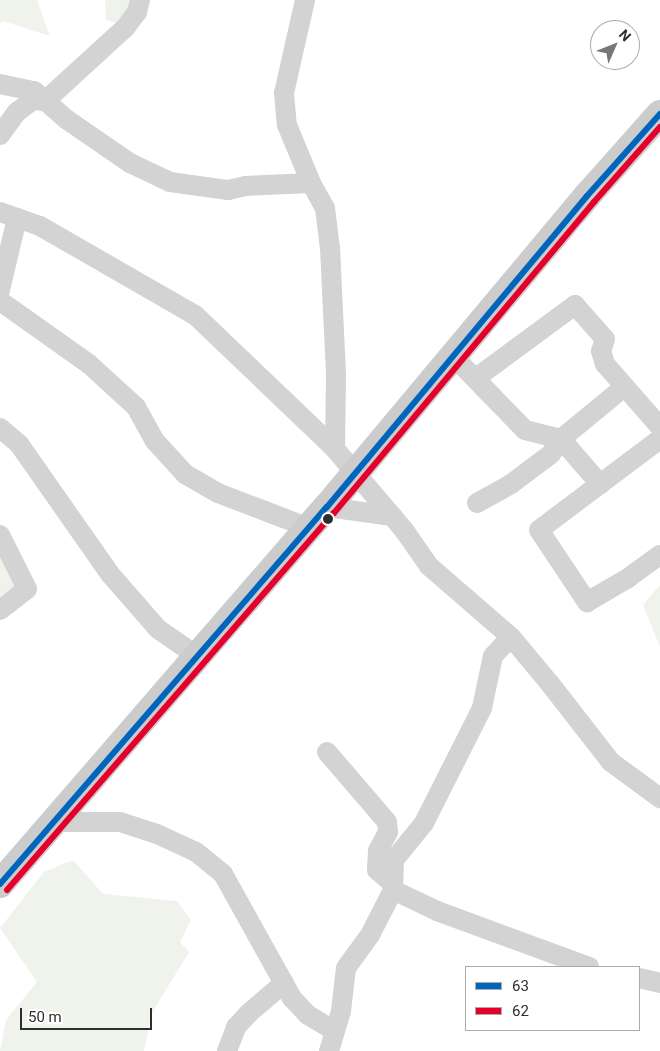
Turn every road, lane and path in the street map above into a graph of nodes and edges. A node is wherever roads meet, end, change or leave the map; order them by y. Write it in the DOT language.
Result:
graph roads {
  1 [pos="140,0"];
  2 [pos="304,0"];
  3 [pos="0,84"];
  4 [pos="45,101"];
  5 [pos="660,114"];
  6 [pos="0,136"];
  7 [pos="311,183"];
  8 [pos="8,215"];
  9 [pos="0,290"];
  10 [pos="0,301"];
  11 [pos="453,356"];
  12 [pos="476,378"];
  13 [pos="624,387"];
  14 [pos="660,427"];
  15 [pos="0,428"];
  16 [pos="561,439"];
  17 [pos="660,439"];
  18 [pos="335,449"];
  19 [pos="354,472"];
  20 [pos="600,484"];
  21 [pos="477,503"];
  22 [pos="326,507"];
  23 [pos="392,516"];
  24 [pos="309,528"];
  25 [pos="0,535"];
  26 [pos="660,555"];
  27 [pos="0,610"];
  28 [pos="511,637"];
  29 [pos="197,656"];
  30 [pos="327,752"];
  31 [pos="660,798"];
  32 [pos="53,822"];
  33 [pos="0,884"];
  34 [pos="393,887"];
  35 [pos="586,966"];
  36 [pos="640,978"];
  37 [pos="284,983"];
  38 [pos="660,983"];
  39 [pos="335,1031"];
  40 [pos="227,1051"];
  41 [pos="329,1051"];
  1 -- 4 [label="street"];
  2 -- 7 [label="street"];
  3 -- 4 [label="street"];
  4 -- 6 [label="street"];
  4 -- 7 [label="street"];
  5 -- 11 [label="main road"];
  7 -- 18 [label="street"];
  8 -- 9 [label="street"];
  8 -- 18 [label="street"];
  10 -- 24 [label="street"];
  11 -- 12 [label="street"];
  11 -- 19 [label="main road"];
  12 -- 13 [label="street"];
  12 -- 16 [label="street"];
  13 -- 14 [label="street"];
  13 -- 16 [label="street"];
  15 -- 29 [label="street"];
  16 -- 20 [label="street"];
  16 -- 21 [label="street"];
  17 -- 20 [label="street"];
  18 -- 19 [label="street"];
  19 -- 22 [label="main road"];
  19 -- 23 [label="street"];
  20 -- 26 [label="street"];
  22 -- 23 [label="street"];
  22 -- 24 [label="main road"];
  23 -- 28 [label="street"];
  24 -- 29 [label="main road"];
  25 -- 27 [label="street"];
  28 -- 31 [label="street"];
  28 -- 34 [label="street"];
  29 -- 32 [label="main road"];
  30 -- 34 [label="street"];
  32 -- 33 [label="main road"];
  32 -- 37 [label="street"];
  34 -- 35 [label="street"];
  34 -- 39 [label="street"];
  36 -- 38 [label="street"];
  37 -- 39 [label="street"];
  37 -- 40 [label="street"];
  39 -- 41 [label="street"];
}
